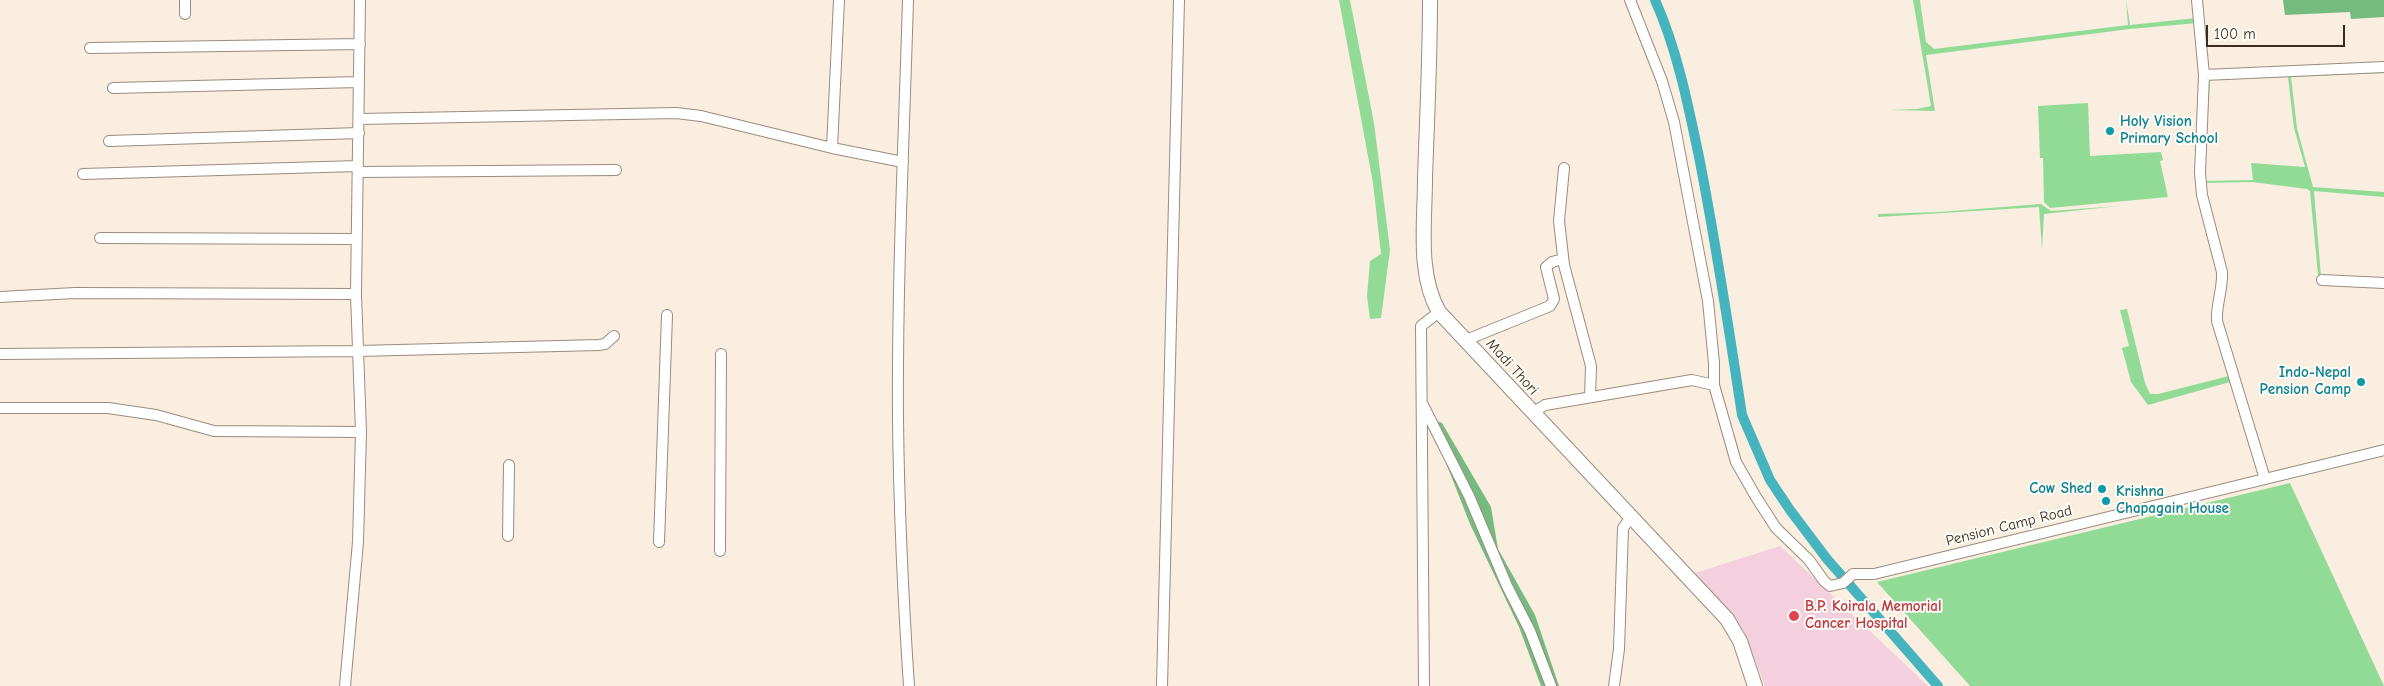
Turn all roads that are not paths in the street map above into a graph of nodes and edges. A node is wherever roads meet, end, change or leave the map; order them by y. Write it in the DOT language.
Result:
graph roads {
  1 [pos="185,0"];
  2 [pos="360,0"];
  3 [pos="839,0"];
  4 [pos="908,0"];
  5 [pos="1179,0"];
  6 [pos="1430,0"];
  7 [pos="1630,0"];
  8 [pos="2197,0"];
  9 [pos="185,14"];
  10 [pos="360,44"];
  11 [pos="90,48"];
  12 [pos="2384,67"];
  13 [pos="2204,75"];
  14 [pos="359,82"];
  15 [pos="113,88"];
  16 [pos="359,119"];
  17 [pos="359,134"];
  18 [pos="109,141"];
  19 [pos="832,148"];
  20 [pos="903,162"];
  21 [pos="1564,168"];
  22 [pos="358,169"];
  23 [pos="616,170"];
  24 [pos="82,174"];
  25 [pos="100,238"];
  26 [pos="356,239"];
  27 [pos="1563,259"];
  28 [pos="2322,280"];
  29 [pos="2384,283"];
  30 [pos="356,294"];
  31 [pos="0,296"];
  32 [pos="1439,312"];
  33 [pos="667,316"];
  34 [pos="614,336"];
  35 [pos="1466,340"];
  36 [pos="358,351"];
  37 [pos="0,354"];
  38 [pos="721,354"];
  39 [pos="1714,385"];
  40 [pos="1590,397"];
  41 [pos="1421,401"];
  42 [pos="0,408"];
  43 [pos="1532,413"];
  44 [pos="361,432"];
  45 [pos="2384,450"];
  46 [pos="509,465"];
  47 [pos="2265,479"];
  48 [pos="1631,517"];
  49 [pos="508,536"];
  50 [pos="659,542"];
  51 [pos="720,552"];
  52 [pos="346,686"];
  53 [pos="910,686"];
  54 [pos="1162,686"];
  55 [pos="1424,686"];
  56 [pos="1551,686"];
  57 [pos="1614,686"];
  58 [pos="1755,686"];
  1 -- 9 [label="street"];
  2 -- 10 [label="street"];
  3 -- 19 [label="street"];
  4 -- 20 [label="street"];
  5 -- 54 [label="street"];
  6 -- 32 [label="main road, Madi Thori"];
  7 -- 39 [label="street"];
  8 -- 13 [label="street"];
  10 -- 11 [label="street"];
  10 -- 14 [label="street"];
  12 -- 13 [label="street"];
  13 -- 47 [label="street"];
  14 -- 15 [label="street"];
  14 -- 16 [label="street"];
  16 -- 17 [label="street"];
  16 -- 19 [label="street"];
  17 -- 18 [label="street"];
  17 -- 22 [label="street"];
  19 -- 20 [label="street"];
  20 -- 53 [label="street"];
  21 -- 27 [label="street"];
  22 -- 23 [label="street"];
  22 -- 24 [label="street"];
  22 -- 26 [label="street"];
  25 -- 26 [label="street"];
  26 -- 30 [label="street"];
  27 -- 35 [label="street"];
  27 -- 40 [label="street"];
  28 -- 29 [label="street"];
  30 -- 31 [label="street"];
  30 -- 36 [label="street"];
  32 -- 35 [label="main road, Madi Thori"];
  32 -- 41 [label="street"];
  33 -- 50 [label="street"];
  34 -- 36 [label="street"];
  35 -- 43 [label="main road, Madi Thori"];
  36 -- 37 [label="street"];
  36 -- 44 [label="street"];
  38 -- 51 [label="street"];
  39 -- 40 [label="street"];
  39 -- 47 [label="street, Pension Camp Road"];
  40 -- 43 [label="street"];
  41 -- 55 [label="street"];
  41 -- 56 [label="street"];
  42 -- 44 [label="street"];
  43 -- 48 [label="main road, Madi Thori"];
  44 -- 52 [label="street"];
  45 -- 47 [label="street, Pension Camp Road"];
  46 -- 49 [label="street"];
  48 -- 57 [label="street"];
  48 -- 58 [label="main road, Madi Thori"];
}
